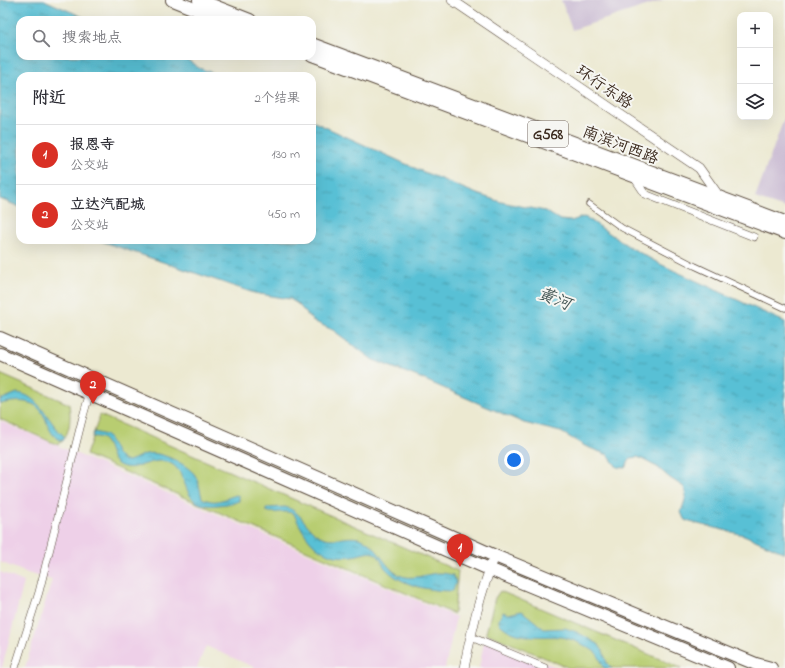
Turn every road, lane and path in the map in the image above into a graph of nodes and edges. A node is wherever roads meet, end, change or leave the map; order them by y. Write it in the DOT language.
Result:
graph roads {
  1 [pos="172,0"];
  2 [pos="199,0"];
  3 [pos="452,0"];
  4 [pos="212,16"];
  5 [pos="240,16"];
  6 [pos="316,46"];
  7 [pos="316,56"];
  8 [pos="632,175"];
  9 [pos="589,204"];
  10 [pos="723,205"];
  11 [pos="785,222"];
  12 [pos="785,233"];
  13 [pos="754,237"];
  14 [pos="785,308"];
  15 [pos="0,338"];
  16 [pos="0,354"];
  17 [pos="94,378"];
  18 [pos="91,393"];
  19 [pos="495,556"];
  20 [pos="489,569"];
  21 [pos="471,637"];
  22 [pos="15,668"];
  23 [pos="464,668"];
  24 [pos="545,668"];
  25 [pos="728,668"];
  26 [pos="771,668"];
  1 -- 4 [label="main road"];
  2 -- 5 [label="main road"];
  3 -- 10 [label="street, 环行东路"];
  6 -- 10 [label="main road, 南滨河西路 / G568"];
  7 -- 8 [label="main road, 南滨河西路 / G568"];
  8 -- 10 [label="main road, 南滨河西路 / G568"];
  8 -- 13 [label="street"];
  9 -- 14 [label="street"];
  10 -- 11 [label="main road, 南滨河西路 / G568"];
  10 -- 12 [label="main road, 南滨河西路 / G568"];
  15 -- 17 [label="main road"];
  16 -- 18 [label="main road"];
  17 -- 18 [label="street"];
  17 -- 19 [label="main road"];
  18 -- 20 [label="main road"];
  18 -- 22 [label="street"];
  19 -- 20 [label="street"];
  19 -- 26 [label="main road"];
  20 -- 21 [label="street"];
  20 -- 25 [label="main road"];
  21 -- 23 [label="street"];
  21 -- 24 [label="street"];
}
